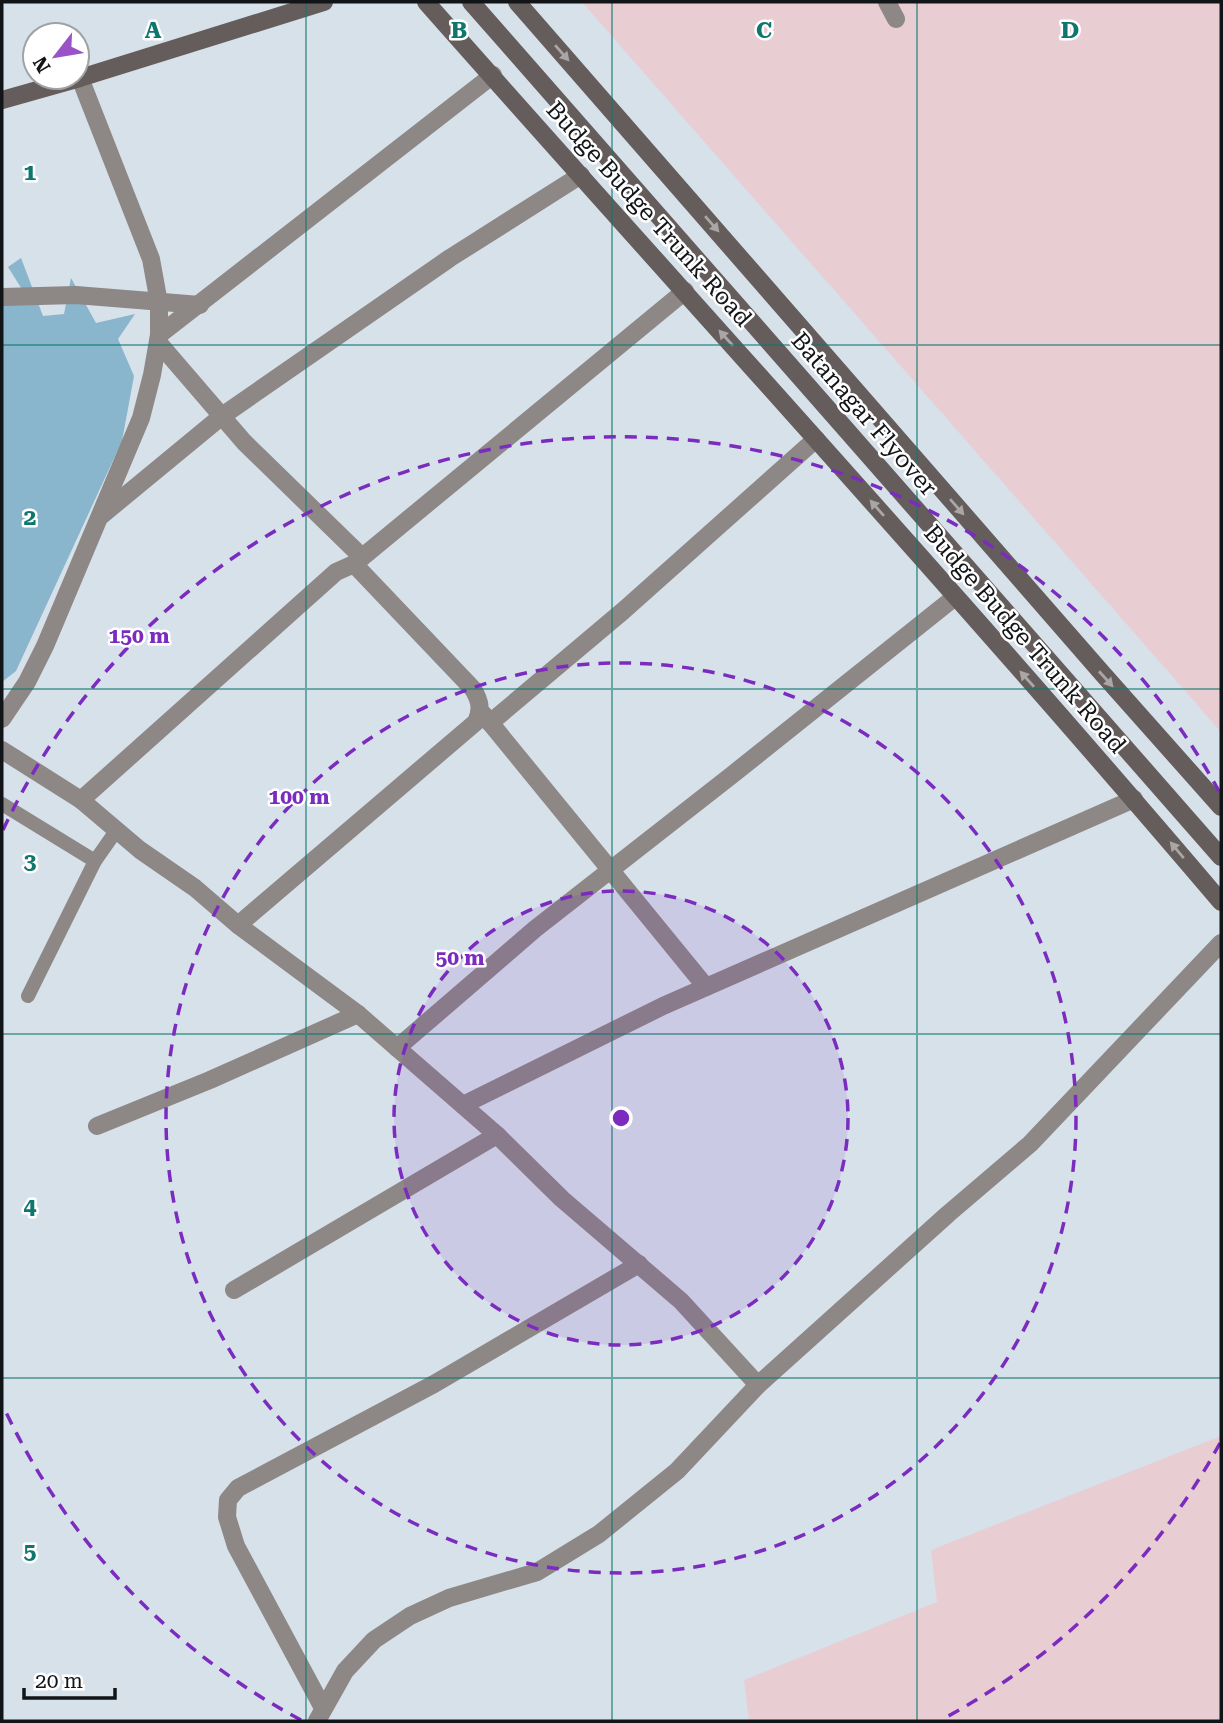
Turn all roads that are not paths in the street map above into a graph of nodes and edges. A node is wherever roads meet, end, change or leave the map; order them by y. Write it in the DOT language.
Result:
graph roads {
  1 [pos="324,2"];
  2 [pos="426,2"];
  3 [pos="471,2"];
  4 [pos="517,2"];
  5 [pos="887,2"];
  6 [pos="897,19"];
  7 [pos="91,75"];
  8 [pos="493,75"];
  9 [pos="34,91"];
  10 [pos="85,91"];
  11 [pos="2,100"];
  12 [pos="581,175"];
  13 [pos="685,291"];
  14 [pos="2,297"];
  15 [pos="159,303"];
  16 [pos="200,305"];
  17 [pos="159,339"];
  18 [pos="222,416"];
  19 [pos="817,439"];
  20 [pos="99,518"];
  21 [pos="358,561"];
  22 [pos="955,597"];
  23 [pos="486,717"];
  24 [pos="2,719"];
  25 [pos="2,750"];
  26 [pos="1134,799"];
  27 [pos="81,800"];
  28 [pos="2,804"];
  29 [pos="1221,807"];
  30 [pos="116,831"];
  31 [pos="1221,857"];
  32 [pos="95,861"];
  33 [pos="609,871"];
  34 [pos="1221,902"];
  35 [pos="238,925"];
  36 [pos="1221,943"];
  37 [pos="706,987"];
  38 [pos="28,996"];
  39 [pos="358,1014"];
  40 [pos="397,1048"];
  41 [pos="463,1105"];
  42 [pos="97,1126"];
  43 [pos="497,1135"];
  44 [pos="639,1264"];
  45 [pos="234,1290"];
  46 [pos="758,1385"];
  47 [pos="320,1715"];
  1 -- 7 [label="street"];
  2 -- 8 [label="street, Budge Budge Trunk Road"];
  3 -- 31 [label="street, Batanagar Flyover"];
  4 -- 29 [label="street, Budge Budge Trunk Road, one-way"];
  5 -- 6 [label="street"];
  8 -- 12 [label="street, Budge Budge Trunk Road"];
  8 -- 16 [label="street"];
  9 -- 11 [label="street"];
  10 -- 15 [label="street"];
  12 -- 13 [label="street, Budge Budge Trunk Road"];
  12 -- 18 [label="street"];
  19 -- 13 [label="street, Budge Budge Trunk Road, one-way"];
  13 -- 21 [label="street"];
  14 -- 15 [label="street"];
  15 -- 16 [label="street"];
  15 -- 17 [label="street"];
  16 -- 17 [label="street"];
  17 -- 18 [label="street"];
  17 -- 20 [label="street"];
  18 -- 20 [label="street"];
  18 -- 21 [label="street"];
  22 -- 19 [label="street, Budge Budge Trunk Road, one-way"];
  19 -- 23 [label="street"];
  20 -- 24 [label="street"];
  21 -- 23 [label="street"];
  21 -- 27 [label="street"];
  26 -- 22 [label="street, Budge Budge Trunk Road, one-way"];
  22 -- 33 [label="street"];
  23 -- 33 [label="street"];
  23 -- 35 [label="street"];
  25 -- 27 [label="street"];
  34 -- 26 [label="street, Budge Budge Trunk Road, one-way"];
  26 -- 37 [label="street"];
  27 -- 30 [label="street"];
  28 -- 32 [label="lane"];
  30 -- 32 [label="lane"];
  30 -- 35 [label="street"];
  32 -- 38 [label="lane"];
  33 -- 37 [label="street"];
  33 -- 40 [label="street"];
  35 -- 39 [label="street"];
  36 -- 46 [label="street"];
  37 -- 41 [label="street"];
  39 -- 40 [label="street"];
  39 -- 42 [label="street"];
  40 -- 41 [label="street"];
  41 -- 43 [label="street"];
  43 -- 44 [label="street"];
  43 -- 45 [label="street"];
  44 -- 46 [label="street"];
  44 -- 47 [label="street"];
  46 -- 47 [label="street"];
}
